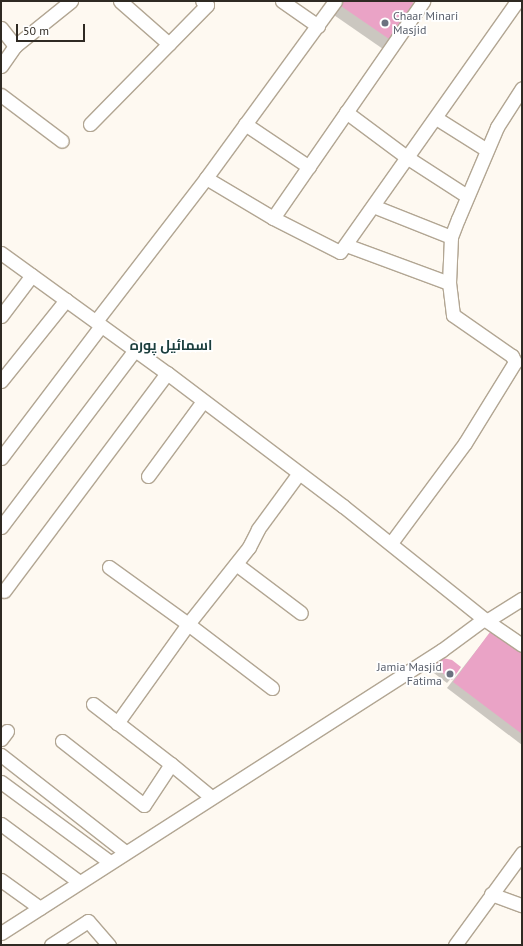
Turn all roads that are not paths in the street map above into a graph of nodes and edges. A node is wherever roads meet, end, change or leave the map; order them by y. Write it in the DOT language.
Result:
graph roads {
  1 [pos="71,1"];
  2 [pos="120,1"];
  3 [pos="202,1"];
  4 [pos="282,1"];
  5 [pos="335,1"];
  6 [pos="423,1"];
  7 [pos="517,1"];
  8 [pos="318,26"];
  9 [pos="1,28"];
  10 [pos="169,44"];
  11 [pos="15,46"];
  12 [pos="1,66"];
  13 [pos="522,88"];
  14 [pos="1,95"];
  15 [pos="346,112"];
  16 [pos="436,118"];
  17 [pos="90,124"];
  18 [pos="245,124"];
  19 [pos="62,141"];
  20 [pos="487,150"];
  21 [pos="408,158"];
  22 [pos="309,167"];
  23 [pos="206,178"];
  24 [pos="467,196"];
  25 [pos="373,206"];
  26 [pos="273,218"];
  27 [pos="451,237"];
  28 [pos="346,245"];
  29 [pos="1,253"];
  30 [pos="32,275"];
  31 [pos="449,283"];
  32 [pos="66,300"];
  33 [pos="1,316"];
  34 [pos="98,324"];
  35 [pos="135,350"];
  36 [pos="517,372"];
  37 [pos="167,373"];
  38 [pos="1,381"];
  39 [pos="203,401"];
  40 [pos="1,458"];
  41 [pos="299,473"];
  42 [pos="148,476"];
  43 [pos="1,528"];
  44 [pos="391,543"];
  45 [pos="236,564"];
  46 [pos="109,567"];
  47 [pos="4,591"];
  48 [pos="522,599"];
  49 [pos="301,613"];
  50 [pos="486,619"];
  51 [pos="188,624"];
  52 [pos="522,645"];
  53 [pos="272,688"];
  54 [pos="93,704"];
  55 [pos="117,723"];
  56 [pos="62,741"];
  57 [pos="1,755"];
  58 [pos="171,764"];
  59 [pos="1,782"];
  60 [pos="211,797"];
  61 [pos="1,824"];
  62 [pos="125,852"];
  63 [pos="522,853"];
  64 [pos="110,862"];
  65 [pos="1,880"];
  66 [pos="79,882"];
  67 [pos="491,894"];
  68 [pos="522,905"];
  69 [pos="40,908"];
  70 [pos="1,933"];
  71 [pos="51,945"];
  72 [pos="109,945"];
  73 [pos="455,945"];
  1 -- 11 [label="street"];
  2 -- 10 [label="street"];
  3 -- 10 [label="street"];
  4 -- 8 [label="street"];
  5 -- 8 [label="street"];
  6 -- 15 [label="street"];
  7 -- 16 [label="street"];
  8 -- 18 [label="street"];
  9 -- 11 [label="street"];
  10 -- 17 [label="street"];
  11 -- 12 [label="street"];
  13 -- 20 [label="street"];
  14 -- 19 [label="street"];
  15 -- 21 [label="street"];
  15 -- 22 [label="street"];
  16 -- 20 [label="street"];
  16 -- 21 [label="street"];
  18 -- 22 [label="street"];
  18 -- 23 [label="street"];
  20 -- 24 [label="street"];
  21 -- 24 [label="street"];
  21 -- 25 [label="street"];
  22 -- 26 [label="street"];
  23 -- 26 [label="street"];
  23 -- 34 [label="street"];
  24 -- 27 [label="street"];
  25 -- 27 [label="street"];
  25 -- 28 [label="street"];
  26 -- 28 [label="street"];
  27 -- 31 [label="street"];
  28 -- 31 [label="street"];
  29 -- 30 [label="street"];
  30 -- 32 [label="street"];
  30 -- 33 [label="street"];
  31 -- 36 [label="street"];
  32 -- 34 [label="street"];
  32 -- 38 [label="street"];
  34 -- 35 [label="street"];
  34 -- 40 [label="street"];
  35 -- 37 [label="street"];
  35 -- 43 [label="street"];
  36 -- 44 [label="street"];
  37 -- 39 [label="street"];
  37 -- 47 [label="street"];
  39 -- 41 [label="street"];
  39 -- 42 [label="street"];
  41 -- 44 [label="street"];
  41 -- 45 [label="street"];
  44 -- 50 [label="street"];
  45 -- 49 [label="street"];
  45 -- 51 [label="street"];
  46 -- 51 [label="street"];
  48 -- 50 [label="street"];
  50 -- 52 [label="street"];
  50 -- 60 [label="street"];
  51 -- 53 [label="street"];
  51 -- 55 [label="street"];
  54 -- 55 [label="street"];
  55 -- 58 [label="street"];
  56 -- 58 [label="street"];
  57 -- 62 [label="street"];
  58 -- 60 [label="street"];
  59 -- 64 [label="street"];
  60 -- 62 [label="street"];
  61 -- 66 [label="street"];
  62 -- 64 [label="street"];
  63 -- 67 [label="street"];
  64 -- 66 [label="street"];
  65 -- 69 [label="street"];
  66 -- 69 [label="street"];
  67 -- 68 [label="street"];
  67 -- 73 [label="street"];
  69 -- 70 [label="street"];
  71 -- 72 [label="street"];
}
